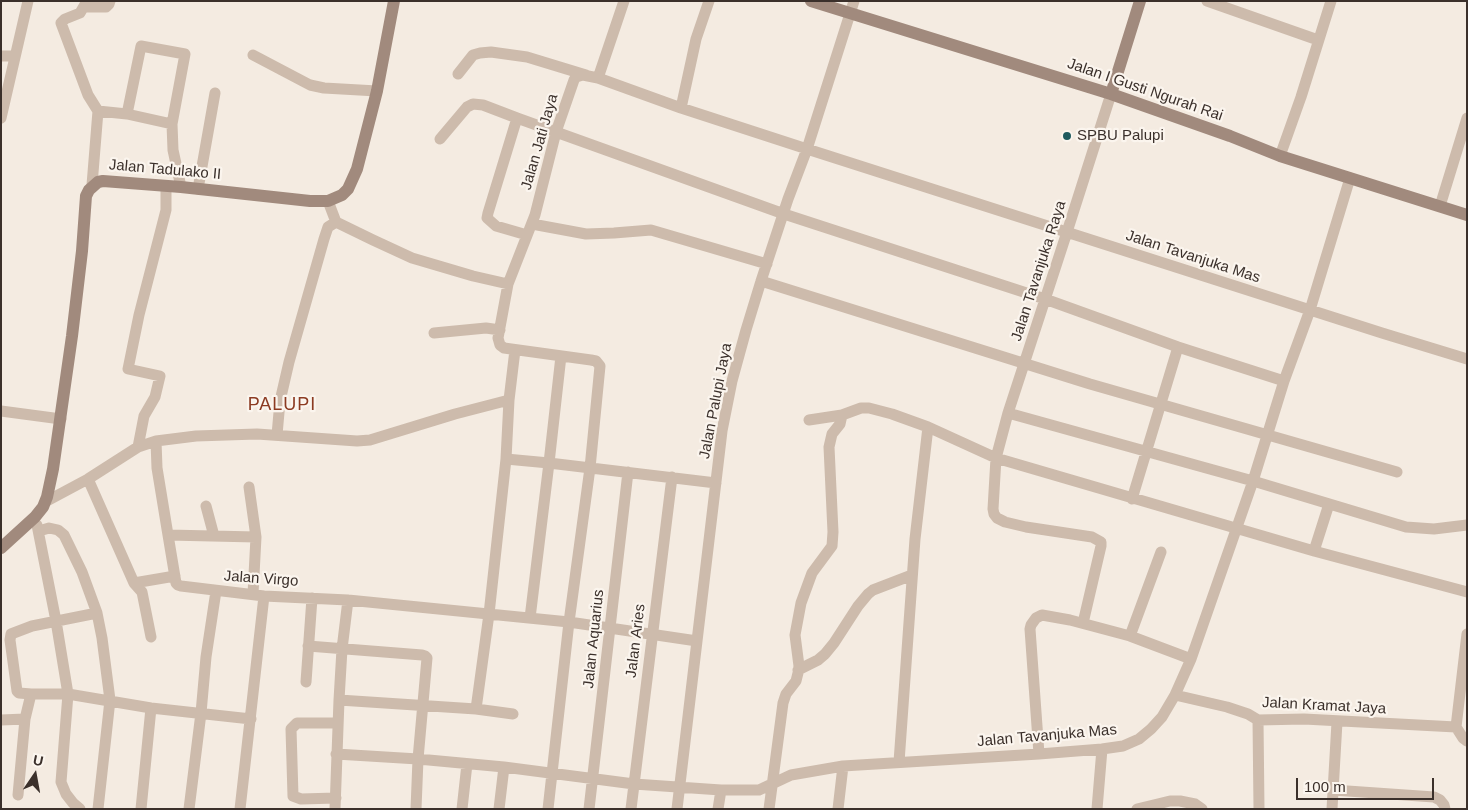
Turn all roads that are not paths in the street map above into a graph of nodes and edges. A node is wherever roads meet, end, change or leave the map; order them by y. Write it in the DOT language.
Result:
graph roads {
  1 [pos="28,1"];
  2 [pos="110,1"];
  3 [pos="394,1"];
  4 [pos="624,1"];
  5 [pos="709,1"];
  6 [pos="811,1"];
  7 [pos="1140,1"];
  8 [pos="1207,1"];
  9 [pos="1331,1"];
  10 [pos="86,4"];
  11 [pos="852,7"];
  12 [pos="1318,40"];
  13 [pos="253,55"];
  14 [pos="1,56"];
  15 [pos="15,56"];
  16 [pos="458,74"];
  17 [pos="592,76"];
  18 [pos="377,91"];
  19 [pos="215,93"];
  20 [pos="1111,94"];
  21 [pos="681,108"];
  22 [pos="98,111"];
  23 [pos="127,114"];
  24 [pos="1,118"];
  25 [pos="517,118"];
  26 [pos="1467,118"];
  27 [pos="172,124"];
  28 [pos="556,132"];
  29 [pos="440,140"];
  30 [pos="807,149"];
  31 [pos="1280,156"];
  32 [pos="1350,178"];
  33 [pos="92,185"];
  34 [pos="166,186"];
  35 [pos="181,187"];
  36 [pos="198,189"];
  37 [pos="328,200"];
  38 [pos="1440,206"];
  39 [pos="784,214"];
  40 [pos="1467,214"];
  41 [pos="336,222"];
  42 [pos="532,224"];
  43 [pos="1068,232"];
  44 [pos="526,235"];
  45 [pos="767,264"];
  46 [pos="761,281"];
  47 [pos="508,284"];
  48 [pos="1045,299"];
  49 [pos="1310,310"];
  50 [pos="500,330"];
  51 [pos="434,333"];
  52 [pos="1178,347"];
  53 [pos="515,350"];
  54 [pos="561,356"];
  55 [pos="1467,359"];
  56 [pos="1025,363"];
  57 [pos="1284,381"];
  58 [pos="509,400"];
  59 [pos="1160,405"];
  60 [pos="1,411"];
  61 [pos="1008,413"];
  62 [pos="842,415"];
  63 [pos="60,419"];
  64 [pos="808,420"];
  65 [pos="928,427"];
  66 [pos="1267,434"];
  67 [pos="277,435"];
  68 [pos="156,441"];
  69 [pos="138,447"];
  70 [pos="1147,452"];
  71 [pos="996,458"];
  72 [pos="506,459"];
  73 [pos="549,463"];
  74 [pos="590,468"];
  75 [pos="628,472"];
  76 [pos="1396,472"];
  77 [pos="672,478"];
  78 [pos="88,479"];
  79 [pos="1253,481"];
  80 [pos="716,483"];
  81 [pos="249,487"];
  82 [pos="1132,499"];
  83 [pos="45,502"];
  84 [pos="1328,504"];
  85 [pos="206,506"];
  86 [pos="34,517"];
  87 [pos="1467,525"];
  88 [pos="1235,529"];
  89 [pos="39,531"];
  90 [pos="168,534"];
  91 [pos="214,536"];
  92 [pos="256,537"];
  93 [pos="1,548"];
  94 [pos="1314,551"];
  95 [pos="1161,552"];
  96 [pos="912,575"];
  97 [pos="175,576"];
  98 [pos="134,583"];
  99 [pos="216,591"];
  100 [pos="1467,592"];
  101 [pos="259,595"];
  102 [pos="312,598"];
  103 [pos="348,600"];
  104 [pos="96,612"];
  105 [pos="489,614"];
  106 [pos="530,618"];
  107 [pos="56,621"];
  108 [pos="569,622"];
  109 [pos="1083,623"];
  110 [pos="610,629"];
  111 [pos="652,634"];
  112 [pos="1467,634"];
  113 [pos="1130,636"];
  114 [pos="151,637"];
  115 [pos="697,642"];
  116 [pos="308,646"];
  117 [pos="342,649"];
  118 [pos="1191,659"];
  119 [pos="798,670"];
  120 [pos="306,682"];
  121 [pos="31,694"];
  122 [pos="68,694"];
  123 [pos="1176,695"];
  124 [pos="110,700"];
  125 [pos="339,700"];
  126 [pos="423,705"];
  127 [pos="151,708"];
  128 [pos="476,709"];
  129 [pos="201,713"];
  130 [pos="513,714"];
  131 [pos="25,719"];
  132 [pos="251,719"];
  133 [pos="1,720"];
  134 [pos="1258,720"];
  135 [pos="1337,722"];
  136 [pos="337,723"];
  137 [pos="1456,727"];
  138 [pos="1467,741"];
  139 [pos="1102,749"];
  140 [pos="336,754"];
  141 [pos="1039,754"];
  142 [pos="418,759"];
  143 [pos="899,762"];
  144 [pos="467,764"];
  145 [pos="843,766"];
  146 [pos="504,767"];
  147 [pos="552,774"];
  148 [pos="593,779"];
  149 [pos="634,784"];
  150 [pos="773,784"];
  151 [pos="680,786"];
  152 [pos="721,790"];
  153 [pos="1333,790"];
  154 [pos="18,795"];
  155 [pos="335,803"];
  156 [pos="80,809"];
  157 [pos="98,809"];
  158 [pos="141,809"];
  159 [pos="189,809"];
  160 [pos="240,809"];
  161 [pos="416,809"];
  162 [pos="462,809"];
  163 [pos="499,809"];
  164 [pos="548,809"];
  165 [pos="589,809"];
  166 [pos="630,809"];
  167 [pos="677,809"];
  168 [pos="718,809"];
  169 [pos="769,809"];
  170 [pos="838,809"];
  171 [pos="1097,809"];
  172 [pos="1137,809"];
  173 [pos="1202,809"];
  174 [pos="1259,809"];
  175 [pos="1332,809"];
  176 [pos="1445,809"];
  1 -- 15 [label="street"];
  2 -- 10 [label="street"];
  3 -- 18 [label="main road"];
  4 -- 17 [label="street, Jalan Jati Jaya"];
  5 -- 21 [label="street"];
  6 -- 11 [label="main road, Jalan I Gusti Ngurah Rai"];
  7 -- 20 [label="main road"];
  8 -- 12 [label="street"];
  9 -- 12 [label="street"];
  10 -- 22 [label="street"];
  11 -- 20 [label="main road, Jalan I Gusti Ngurah Rai"];
  11 -- 30 [label="street, Jalan Palupi Jaya"];
  12 -- 31 [label="street"];
  13 -- 18 [label="street"];
  14 -- 15 [label="street"];
  15 -- 24 [label="street"];
  16 -- 17 [label="street, Jalan Tavanjuka Mas"];
  17 -- 21 [label="street, Jalan Tavanjuka Mas"];
  17 -- 28 [label="street, Jalan Jati Jaya"];
  18 -- 37 [label="main road"];
  19 -- 36 [label="street"];
  20 -- 31 [label="main road, Jalan I Gusti Ngurah Rai"];
  20 -- 43 [label="street, Jalan Tavanjuka Raya"];
  21 -- 30 [label="street, Jalan Tavanjuka Mas"];
  22 -- 23 [label="street"];
  22 -- 33 [label="street"];
  23 -- 27 [label="street"];
  23 -- 27 [label="street"];
  25 -- 28 [label="street"];
  25 -- 29 [label="street"];
  25 -- 44 [label="street"];
  26 -- 38 [label="street"];
  27 -- 35 [label="street"];
  28 -- 39 [label="street"];
  28 -- 42 [label="street, Jalan Jati Jaya"];
  30 -- 39 [label="street, Jalan Palupi Jaya"];
  30 -- 43 [label="street, Jalan Tavanjuka Mas"];
  31 -- 32 [label="main road, Jalan I Gusti Ngurah Rai"];
  32 -- 38 [label="main road, Jalan I Gusti Ngurah Rai"];
  32 -- 49 [label="street, Jalan Tavanjuka Mas"];
  33 -- 34 [label="main road, Jalan Tadulako II"];
  33 -- 63 [label="main road, Jalan Tadulako II"];
  34 -- 35 [label="main road, Jalan Tadulako II"];
  34 -- 69 [label="street"];
  35 -- 36 [label="main road, Jalan Tadulako II"];
  36 -- 37 [label="main road, Jalan Tadulako II"];
  37 -- 41 [label="street"];
  38 -- 40 [label="main road, Jalan I Gusti Ngurah Rai"];
  39 -- 45 [label="street, Jalan Palupi Jaya"];
  39 -- 48 [label="street"];
  41 -- 47 [label="street"];
  41 -- 67 [label="street"];
  42 -- 44 [label="street, Jalan Jati Jaya"];
  42 -- 45 [label="street"];
  43 -- 48 [label="street, Jalan Tavanjuka Raya"];
  43 -- 49 [label="street, Jalan Tavanjuka Mas"];
  44 -- 47 [label="street, Jalan Jati Jaya"];
  45 -- 46 [label="street, Jalan Palupi Jaya"];
  46 -- 56 [label="street"];
  46 -- 80 [label="street, Jalan Palupi Jaya"];
  47 -- 50 [label="street"];
  48 -- 52 [label="street"];
  48 -- 56 [label="street, Jalan Tavanjuka Raya"];
  49 -- 55 [label="street"];
  49 -- 57 [label="street, Jalan Tavanjuka Mas"];
  50 -- 51 [label="street"];
  50 -- 53 [label="street"];
  52 -- 57 [label="street"];
  52 -- 59 [label="street"];
  53 -- 54 [label="street"];
  53 -- 58 [label="street"];
  54 -- 73 [label="street"];
  54 -- 74 [label="street"];
  56 -- 59 [label="street"];
  56 -- 61 [label="street, Jalan Tavanjuka Raya"];
  57 -- 66 [label="street, Jalan Tavanjuka Mas"];
  58 -- 67 [label="street"];
  58 -- 72 [label="street"];
  59 -- 66 [label="street"];
  59 -- 70 [label="street"];
  60 -- 63 [label="street"];
  61 -- 70 [label="street"];
  61 -- 71 [label="street, Jalan Tavanjuka Raya"];
  62 -- 64 [label="street"];
  62 -- 65 [label="street"];
  62 -- 119 [label="street"];
  63 -- 83 [label="main road, Jalan Tadulako II"];
  65 -- 71 [label="street"];
  65 -- 96 [label="street"];
  66 -- 76 [label="street"];
  66 -- 79 [label="street, Jalan Tavanjuka Mas"];
  67 -- 68 [label="street"];
  68 -- 69 [label="street"];
  68 -- 90 [label="street"];
  69 -- 78 [label="street"];
  70 -- 79 [label="street"];
  70 -- 82 [label="street"];
  71 -- 82 [label="street"];
  71 -- 109 [label="street, Jalan Tavanjuka Raya"];
  72 -- 73 [label="street"];
  72 -- 105 [label="street"];
  73 -- 74 [label="street"];
  73 -- 106 [label="street"];
  74 -- 75 [label="street"];
  74 -- 108 [label="street"];
  75 -- 77 [label="street"];
  75 -- 110 [label="street, Jalan Aquarius"];
  77 -- 80 [label="street"];
  77 -- 111 [label="street, Jalan Aries"];
  78 -- 83 [label="street"];
  78 -- 98 [label="street"];
  79 -- 84 [label="street"];
  79 -- 88 [label="street, Jalan Tavanjuka Mas"];
  80 -- 115 [label="street, Jalan Palupi Jaya"];
  81 -- 92 [label="street"];
  82 -- 88 [label="street"];
  83 -- 86 [label="main road, Jalan Tadulako II"];
  84 -- 87 [label="street"];
  84 -- 94 [label="street"];
  85 -- 91 [label="street"];
  86 -- 89 [label="street"];
  86 -- 93 [label="main road, Jalan Tadulako II"];
  88 -- 94 [label="street"];
  88 -- 118 [label="street, Jalan Tavanjuka Mas"];
  89 -- 104 [label="street"];
  89 -- 107 [label="street"];
  90 -- 91 [label="street"];
  90 -- 97 [label="street"];
  91 -- 92 [label="street"];
  92 -- 101 [label="street"];
  94 -- 100 [label="street"];
  95 -- 113 [label="street"];
  96 -- 119 [label="street"];
  96 -- 143 [label="street"];
  97 -- 98 [label="street"];
  97 -- 99 [label="street, Jalan Virgo"];
  98 -- 114 [label="street"];
  99 -- 101 [label="street, Jalan Virgo"];
  99 -- 129 [label="street"];
  101 -- 102 [label="street, Jalan Virgo"];
  101 -- 132 [label="street"];
  102 -- 103 [label="street, Jalan Virgo"];
  102 -- 116 [label="street"];
  103 -- 105 [label="street, Jalan Virgo"];
  103 -- 117 [label="street"];
  104 -- 107 [label="street"];
  104 -- 124 [label="street"];
  105 -- 106 [label="street, Jalan Virgo"];
  105 -- 128 [label="street"];
  106 -- 108 [label="street, Jalan Virgo"];
  107 -- 121 [label="street"];
  107 -- 122 [label="street"];
  108 -- 110 [label="street, Jalan Virgo"];
  108 -- 147 [label="street"];
  109 -- 113 [label="street"];
  109 -- 141 [label="street"];
  110 -- 111 [label="street, Jalan Virgo"];
  110 -- 148 [label="street, Jalan Aquarius"];
  111 -- 115 [label="street, Jalan Virgo"];
  111 -- 149 [label="street, Jalan Aries"];
  112 -- 137 [label="street"];
  113 -- 118 [label="street"];
  115 -- 151 [label="street, Jalan Palupi Jaya"];
  116 -- 117 [label="street"];
  116 -- 120 [label="street"];
  117 -- 125 [label="street"];
  117 -- 126 [label="street"];
  118 -- 123 [label="street, Jalan Tavanjuka Mas"];
  119 -- 150 [label="street"];
  121 -- 122 [label="street"];
  121 -- 131 [label="street"];
  122 -- 124 [label="street"];
  122 -- 156 [label="street"];
  123 -- 134 [label="street, Jalan Kramat Jaya"];
  123 -- 139 [label="street, Jalan Tavanjuka Mas"];
  124 -- 127 [label="street"];
  124 -- 157 [label="street"];
  125 -- 126 [label="street"];
  125 -- 136 [label="street"];
  126 -- 128 [label="street"];
  126 -- 142 [label="street"];
  127 -- 129 [label="street"];
  127 -- 158 [label="street"];
  128 -- 130 [label="street"];
  129 -- 132 [label="street"];
  129 -- 159 [label="street"];
  131 -- 133 [label="street"];
  131 -- 154 [label="street"];
  132 -- 160 [label="street"];
  134 -- 135 [label="street, Jalan Kramat Jaya"];
  134 -- 174 [label="street"];
  135 -- 137 [label="street, Jalan Kramat Jaya"];
  135 -- 153 [label="street"];
  136 -- 140 [label="street"];
  136 -- 155 [label="street"];
  137 -- 138 [label="street"];
  139 -- 141 [label="street, Jalan Tavanjuka Mas"];
  139 -- 171 [label="street"];
  140 -- 142 [label="street, Jalan Tavanjuka Mas"];
  140 -- 155 [label="street"];
  141 -- 143 [label="street, Jalan Tavanjuka Mas"];
  142 -- 144 [label="street, Jalan Tavanjuka Mas"];
  142 -- 161 [label="street"];
  143 -- 145 [label="street, Jalan Tavanjuka Mas"];
  144 -- 146 [label="street, Jalan Tavanjuka Mas"];
  144 -- 162 [label="street"];
  145 -- 150 [label="street, Jalan Tavanjuka Mas"];
  145 -- 170 [label="street"];
  146 -- 147 [label="street, Jalan Tavanjuka Mas"];
  146 -- 163 [label="street"];
  147 -- 148 [label="street, Jalan Tavanjuka Mas"];
  147 -- 164 [label="street"];
  148 -- 149 [label="street, Jalan Tavanjuka Mas"];
  148 -- 165 [label="street, Jalan Aquarius"];
  149 -- 151 [label="street, Jalan Tavanjuka Mas"];
  149 -- 166 [label="street, Jalan Aries"];
  150 -- 152 [label="street, Jalan Tavanjuka Mas"];
  150 -- 169 [label="street"];
  151 -- 152 [label="street, Jalan Tavanjuka Mas"];
  151 -- 167 [label="street, Jalan Palupi Jaya"];
  152 -- 168 [label="street"];
  153 -- 175 [label="street"];
  153 -- 176 [label="street"];
  172 -- 173 [label="street"];
}
